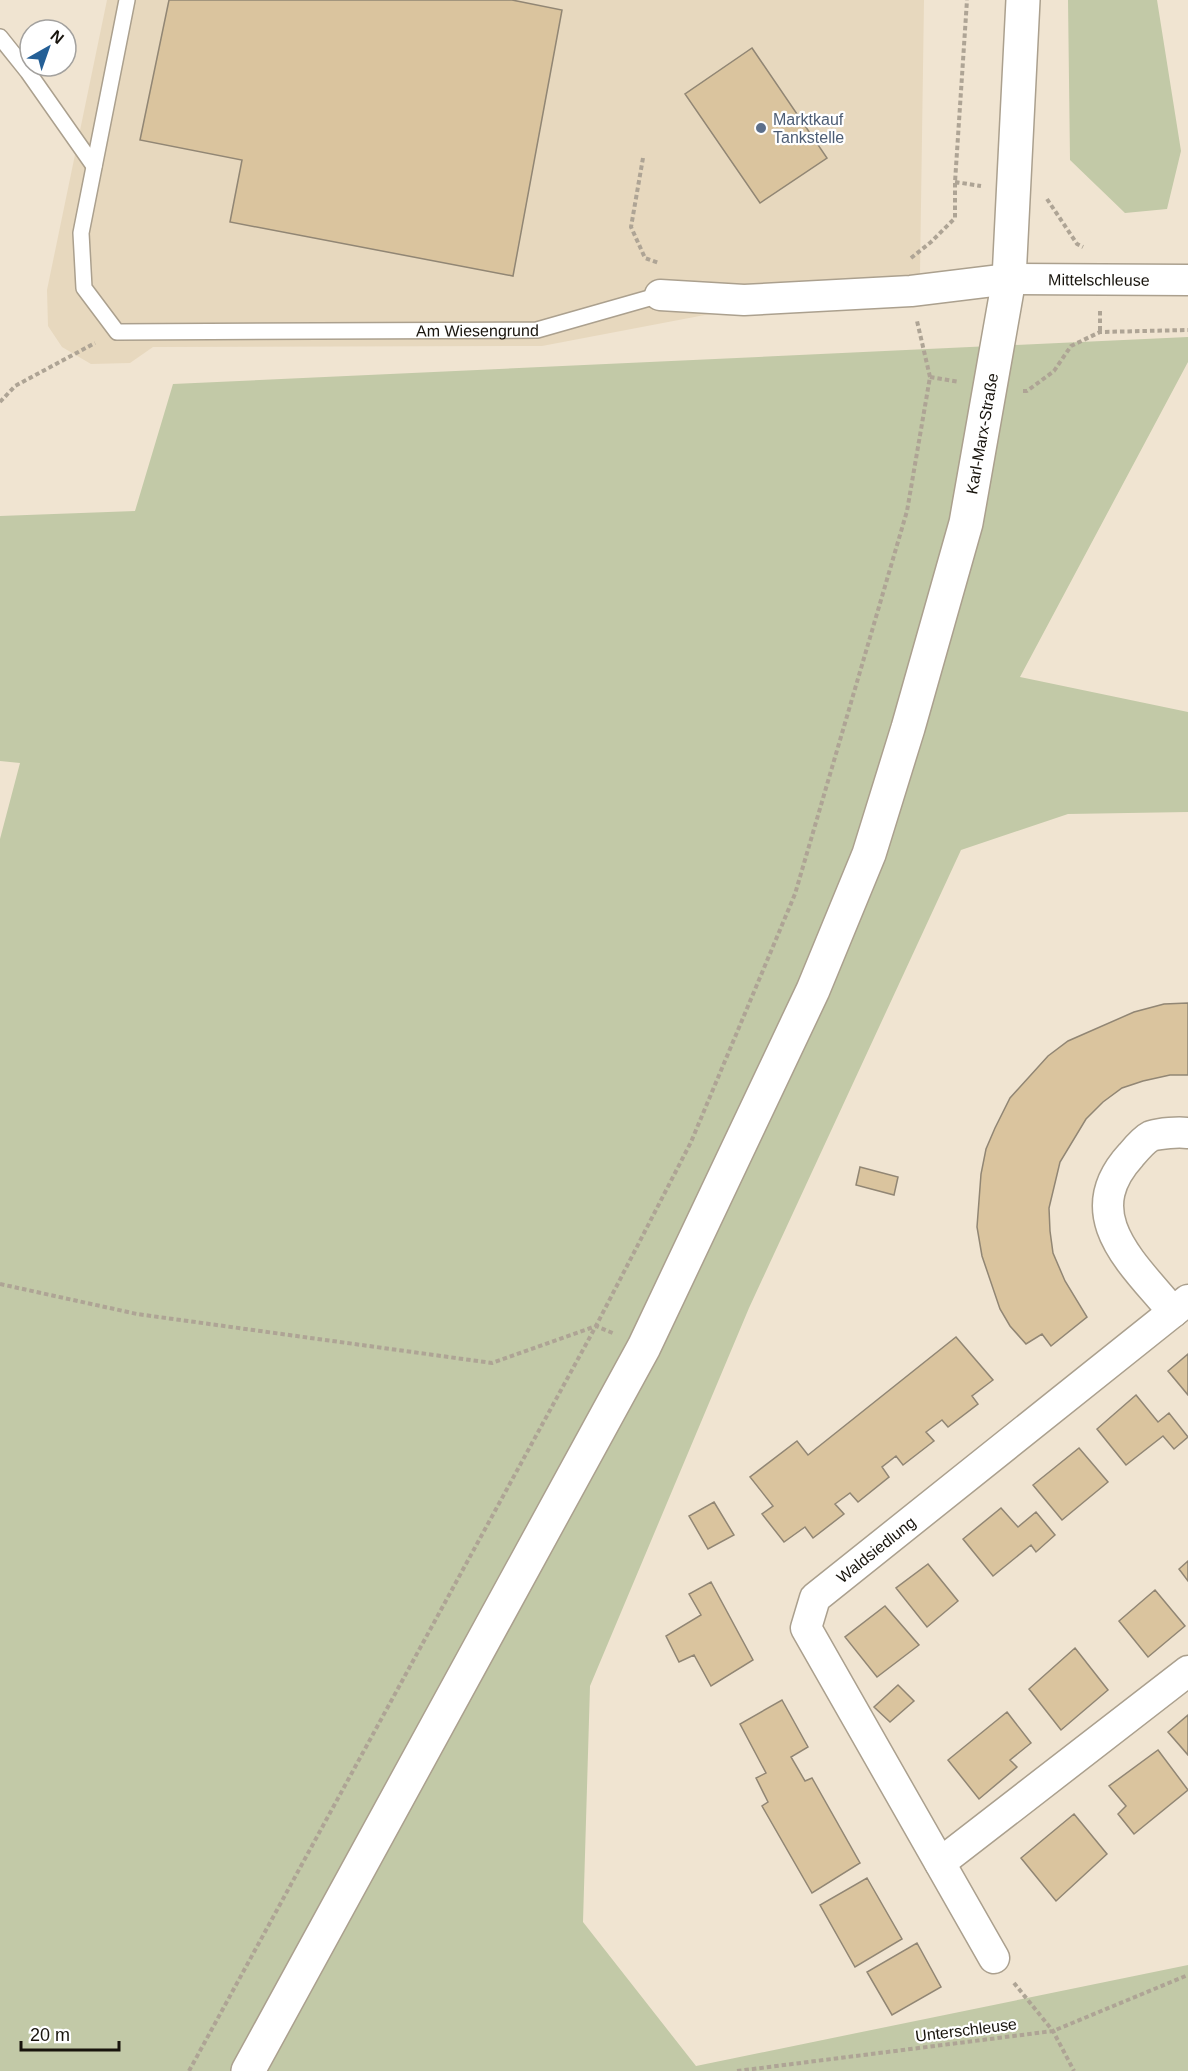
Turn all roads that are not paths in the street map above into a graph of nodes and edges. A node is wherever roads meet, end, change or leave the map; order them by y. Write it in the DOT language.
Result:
graph roads {
  1 [pos="127,0"];
  2 [pos="1023,0"];
  3 [pos="0,37"];
  4 [pos="94,166"];
  5 [pos="1009,279"];
  6 [pos="1188,280"];
  7 [pos="660,295"];
  8 [pos="1188,1133"];
  9 [pos="1180,1306"];
  10 [pos="1188,1671"];
  11 [pos="940,1863"];
  12 [pos="994,1958"];
  13 [pos="249,2071"];
  1 -- 4 [label="lane"];
  2 -- 5 [label="main road, Karl-Marx-Straße"];
  3 -- 4 [label="lane"];
  4 -- 7 [label="lane, Am Wiesengrund"];
  5 -- 6 [label="street, Mittelschleuse"];
  5 -- 7 [label="street, Am Wiesengrund"];
  5 -- 13 [label="main road, Karl-Marx-Straße"];
  8 -- 9 [label="street, Waldsiedlung"];
  9 -- 11 [label="street, Waldsiedlung"];
  10 -- 11 [label="street"];
  11 -- 12 [label="street, Waldsiedlung"];
}
